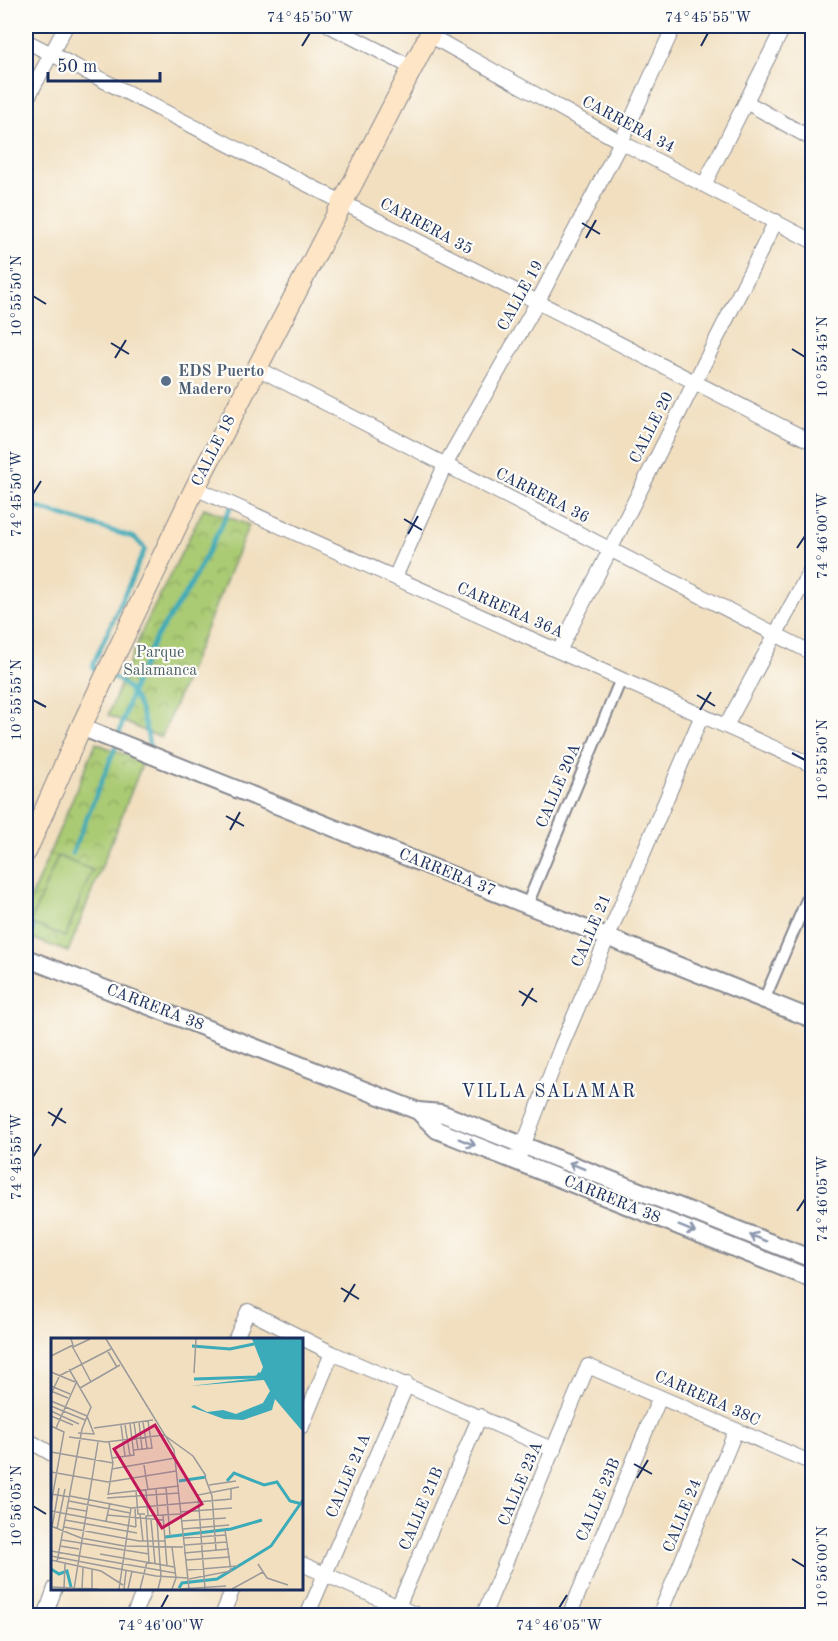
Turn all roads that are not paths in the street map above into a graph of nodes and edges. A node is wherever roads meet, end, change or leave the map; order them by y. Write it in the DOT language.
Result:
graph roads {
  1 [pos="66,26"];
  2 [pos="330,26"];
  3 [pos="674,26"];
  4 [pos="784,26"];
  5 [pos="432,30"];
  6 [pos="26,41"];
  7 [pos="52,53"];
  8 [pos="413,68"];
  9 [pos="26,101"];
  10 [pos="746,102"];
  11 [pos="813,139"];
  12 [pos="621,142"];
  13 [pos="705,183"];
  14 [pos="343,202"];
  15 [pos="776,221"];
  16 [pos="813,241"];
  17 [pos="537,303"];
  18 [pos="257,368"];
  19 [pos="694,382"];
  20 [pos="813,442"];
  21 [pos="445,465"];
  22 [pos="195,488"];
  23 [pos="609,548"];
  24 [pos="813,567"];
  25 [pos="400,580"];
  26 [pos="776,634"];
  27 [pos="559,651"];
  28 [pos="813,653"];
  29 [pos="621,679"];
  30 [pos="702,715"];
  31 [pos="726,726"];
  32 [pos="81,727"];
  33 [pos="813,765"];
  34 [pos="26,852"];
  35 [pos="813,888"];
  36 [pos="527,905"];
  37 [pos="608,937"];
  38 [pos="26,958"];
  39 [pos="764,1000"];
  40 [pos="813,1019"];
  41 [pos="418,1111"];
  42 [pos="522,1145"];
  43 [pos="517,1162"];
  44 [pos="813,1259"];
  45 [pos="813,1279"];
  46 [pos="236,1338"];
  47 [pos="302,1338"];
  48 [pos="303,1338"];
  49 [pos="332,1353"];
  50 [pos="588,1366"];
  51 [pos="407,1383"];
  52 [pos="660,1397"];
  53 [pos="480,1416"];
  54 [pos="303,1424"];
  55 [pos="736,1430"];
  56 [pos="26,1438"];
  57 [pos="554,1450"];
  58 [pos="51,1453"];
  59 [pos="813,1463"];
  60 [pos="303,1564"];
  61 [pos="325,1574"];
  62 [pos="55,1590"];
  63 [pos="144,1590"];
  64 [pos="232,1590"];
  65 [pos="396,1611"];
  66 [pos="45,1616"];
  67 [pos="133,1616"];
  68 [pos="222,1616"];
  69 [pos="307,1616"];
  70 [pos="419,1616"];
  71 [pos="483,1616"];
  72 [pos="569,1616"];
  73 [pos="659,1616"];
  1 -- 7 [label="street"];
  2 -- 8 [label="street"];
  3 -- 12 [label="street, CALLE 19"];
  4 -- 10 [label="street"];
  5 -- 8 [label="main road, CALLE 18"];
  5 -- 12 [label="street, CARRERA 34"];
  6 -- 7 [label="street, CARRERA 35"];
  7 -- 9 [label="street"];
  7 -- 14 [label="street, CARRERA 35"];
  8 -- 14 [label="main road, CALLE 18"];
  10 -- 11 [label="street"];
  10 -- 13 [label="street"];
  12 -- 13 [label="street, CARRERA 34"];
  12 -- 17 [label="street, CALLE 19"];
  13 -- 15 [label="street, CARRERA 34"];
  14 -- 17 [label="street, CARRERA 35"];
  14 -- 18 [label="main road, CALLE 18"];
  15 -- 16 [label="street, CARRERA 34"];
  15 -- 19 [label="street, CALLE 20"];
  17 -- 19 [label="street, CARRERA 35"];
  17 -- 21 [label="street, CALLE 19"];
  18 -- 21 [label="street, CARRERA 36"];
  18 -- 22 [label="main road, CALLE 18"];
  19 -- 20 [label="street, CARRERA 35"];
  19 -- 23 [label="street, CALLE 20"];
  21 -- 23 [label="street, CARRERA 36"];
  21 -- 25 [label="street, CALLE 19"];
  22 -- 25 [label="street, CARRERA 36A"];
  22 -- 32 [label="main road, CALLE 18"];
  23 -- 26 [label="street, CARRERA 36"];
  23 -- 27 [label="street, CALLE 20"];
  24 -- 26 [label="street"];
  25 -- 27 [label="street, CARRERA 36A"];
  26 -- 28 [label="street, CARRERA 36"];
  26 -- 31 [label="street"];
  27 -- 29 [label="street, CARRERA 36A"];
  29 -- 30 [label="street, CARRERA 36A"];
  29 -- 36 [label="street, CALLE 20A"];
  30 -- 31 [label="street, CARRERA 36A"];
  30 -- 37 [label="street, CALLE 21"];
  31 -- 33 [label="street, CARRERA 36A"];
  32 -- 34 [label="main road, CALLE 18"];
  32 -- 36 [label="street, CARRERA 37"];
  35 -- 39 [label="street"];
  36 -- 37 [label="street, CARRERA 37"];
  37 -- 39 [label="street, CARRERA 37"];
  37 -- 42 [label="street, CALLE 21"];
  38 -- 41 [label="street, CARRERA 38"];
  39 -- 40 [label="street, CARRERA 37"];
  41 -- 42 [label="street, CARRERA 38"];
  41 -- 43 [label="street, CARRERA 38, one-way"];
  42 -- 43 [label="street, CALLE 21"];
  44 -- 42 [label="street, CARRERA 38, one-way"];
  43 -- 45 [label="street, CARRERA 38, one-way"];
  46 -- 47 [label="street"];
  48 -- 49 [label="street"];
  49 -- 51 [label="street"];
  49 -- 54 [label="street"];
  50 -- 52 [label="street, CARRERA 38C"];
  50 -- 57 [label="street, CALLE 23A"];
  51 -- 53 [label="street"];
  51 -- 61 [label="street, CALLE 21A"];
  52 -- 55 [label="street, CARRERA 38C"];
  52 -- 72 [label="street, CALLE 23B"];
  53 -- 57 [label="street"];
  53 -- 65 [label="street, CALLE 21B"];
  55 -- 59 [label="street, CARRERA 38C"];
  55 -- 73 [label="street, CALLE 24"];
  56 -- 58 [label="street"];
  57 -- 71 [label="street, CALLE 23A"];
  60 -- 61 [label="street"];
  61 -- 65 [label="street"];
  61 -- 69 [label="street, CALLE 21A"];
  62 -- 66 [label="street"];
  63 -- 67 [label="street"];
  64 -- 68 [label="street"];
  65 -- 70 [label="street"];
}
